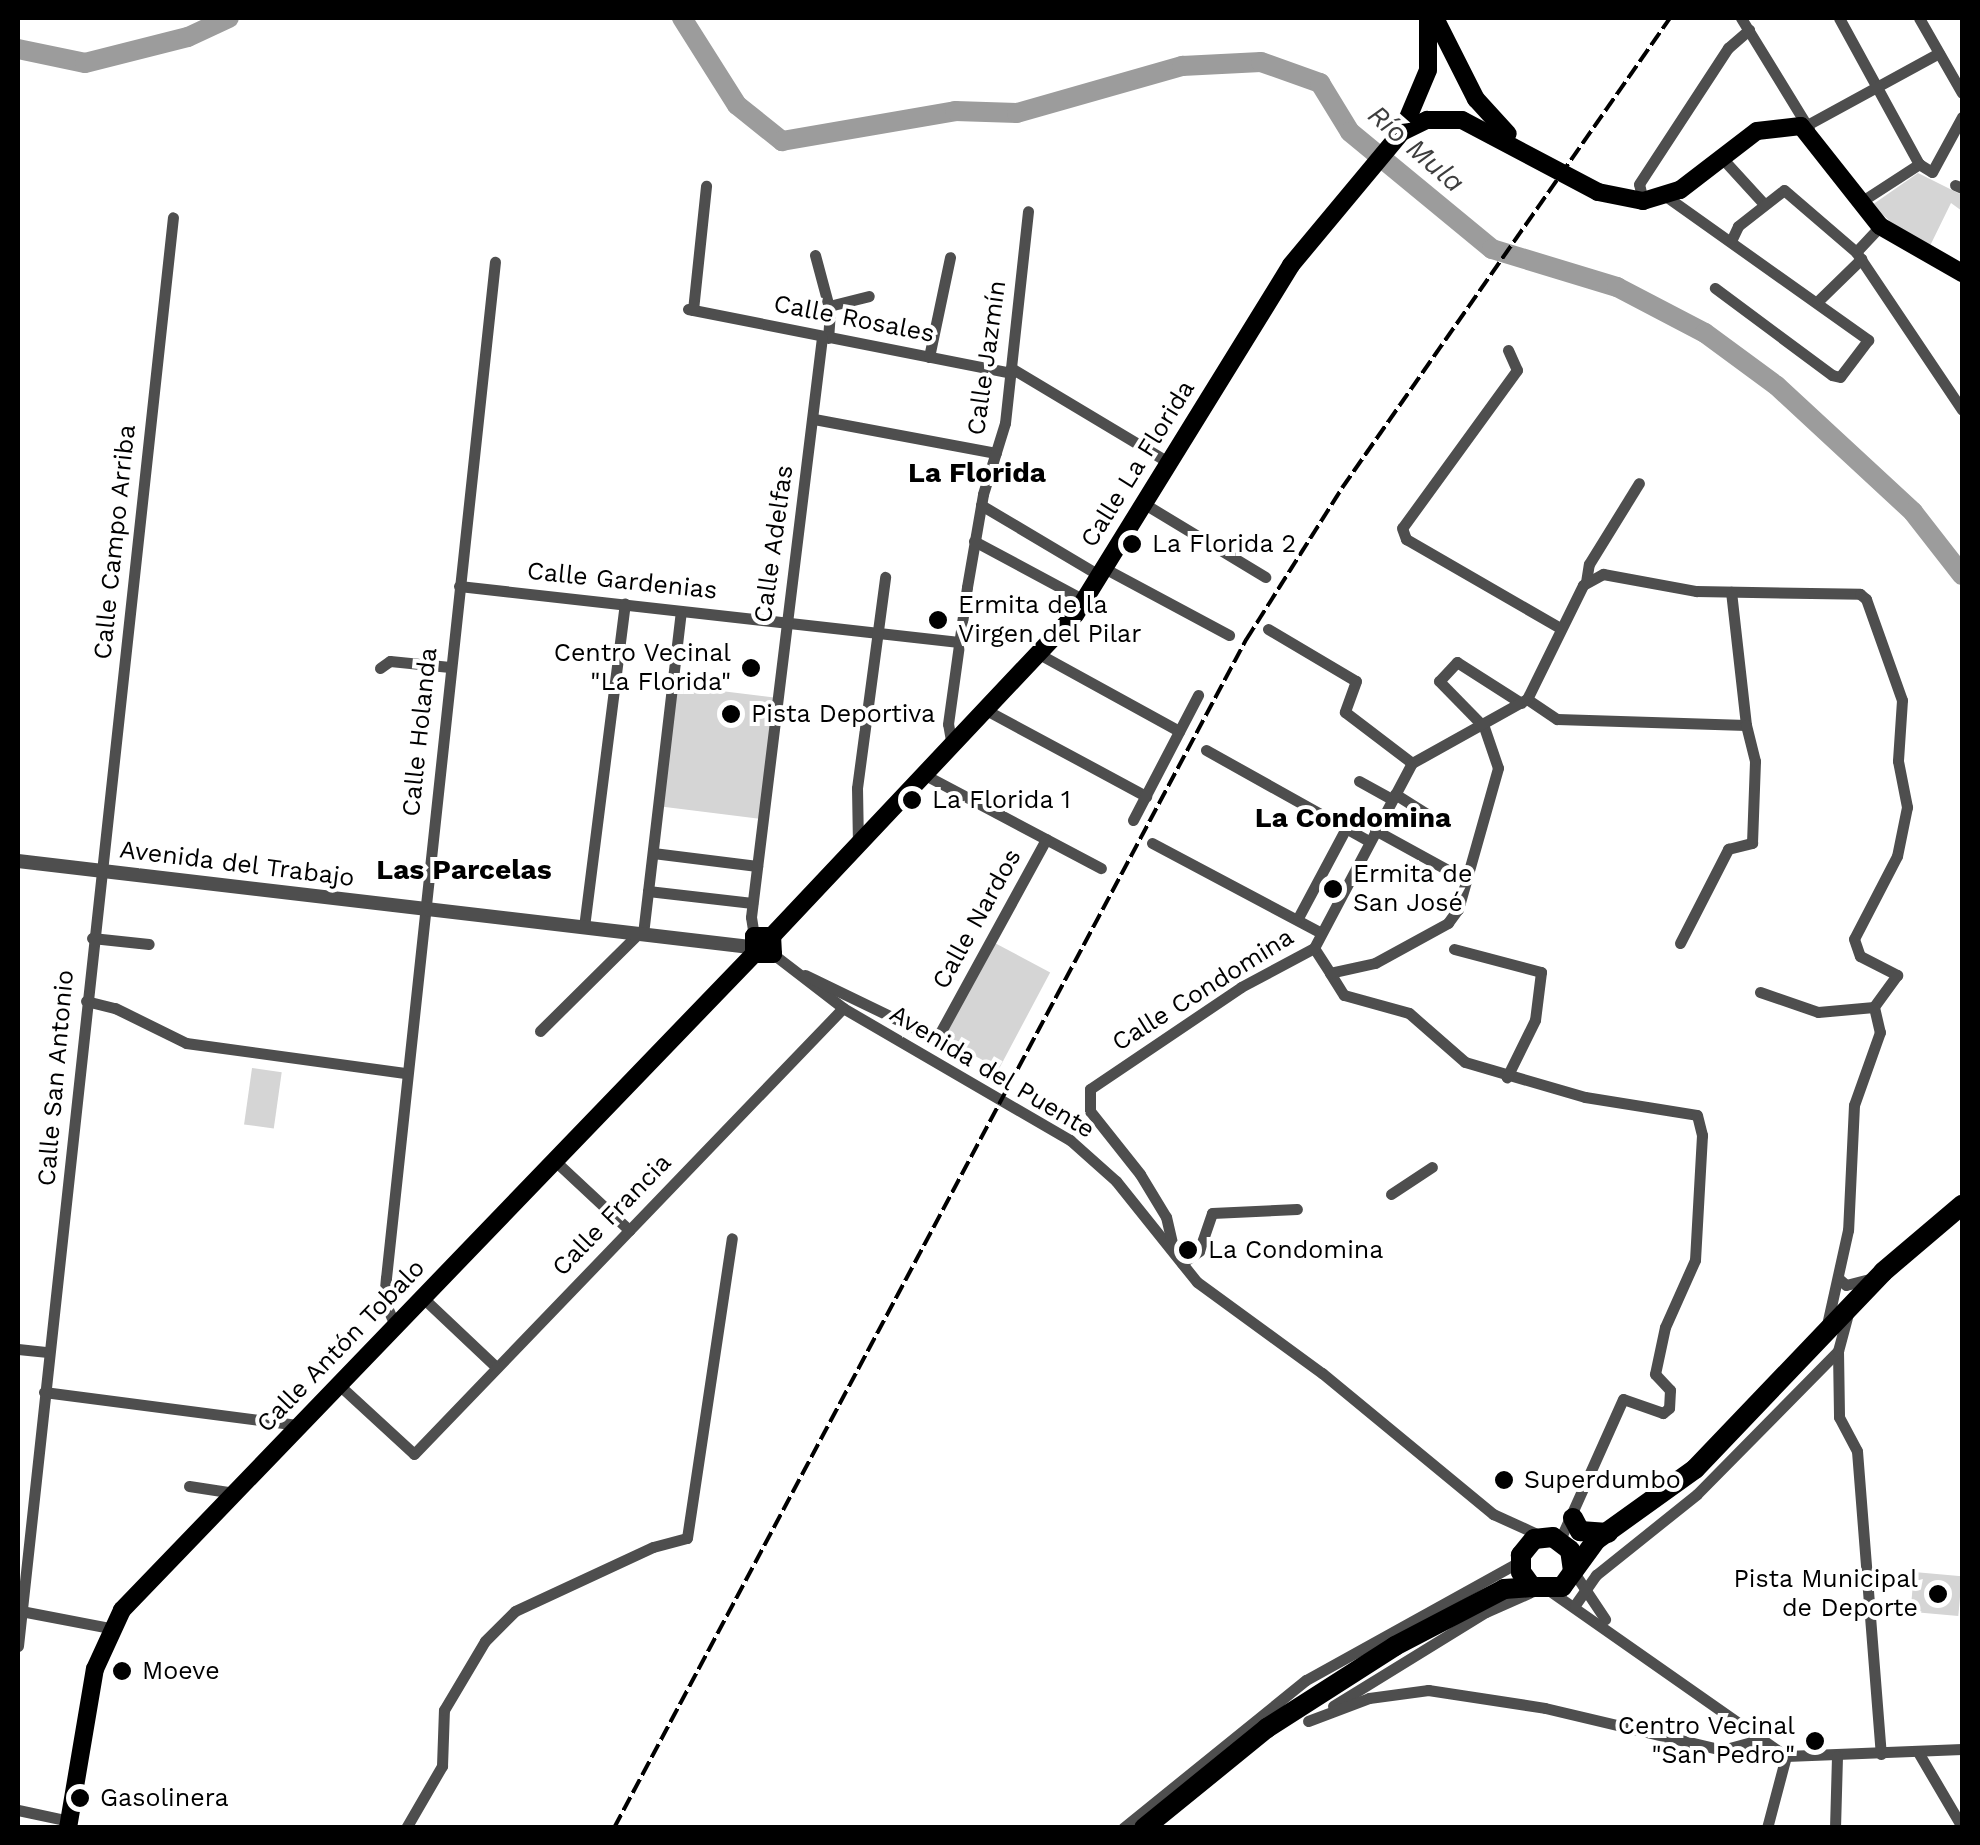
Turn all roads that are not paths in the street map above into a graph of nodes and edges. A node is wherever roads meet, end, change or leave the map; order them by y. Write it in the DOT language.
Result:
graph roads {
  1 [pos="1432,18"];
  2 [pos="1742,18"];
  3 [pos="1839,18"];
  4 [pos="1919,18"];
  5 [pos="1749,30"];
  6 [pos="1939,53"];
  7 [pos="1466,82"];
  8 [pos="1878,85"];
  9 [pos="1422,88"];
  10 [pos="1962,94"];
  11 [pos="1962,116"];
  12 [pos="1446,120"];
  13 [pos="1809,128"];
  14 [pos="1402,132"];
  15 [pos="1722,157"];
  16 [pos="1538,160"];
  17 [pos="1919,164"];
  18 [pos="706,186"];
  19 [pos="1667,197"];
  20 [pos="1643,201"];
  21 [pos="1859,203"];
  22 [pos="1764,204"];
  23 [pos="1028,211"];
  24 [pos="173,217"];
  25 [pos="1880,226"];
  26 [pos="1732,239"];
  27 [pos="815,255"];
  28 [pos="1859,256"];
  29 [pos="950,258"];
  30 [pos="495,262"];
  31 [pos="1962,273"];
  32 [pos="1715,288"];
  33 [pos="869,296"];
  34 [pos="1817,302"];
  35 [pos="829,306"];
  36 [pos="825,337"];
  37 [pos="1508,350"];
  38 [pos="929,357"];
  39 [pos="1011,370"];
  40 [pos="1962,410"];
  41 [pos="814,419"];
  42 [pos="996,453"];
  43 [pos="1168,462"];
  44 [pos="1640,484"];
  45 [pos="1144,503"];
  46 [pos="981,505"];
  47 [pos="974,541"];
  48 [pos="1102,572"];
  49 [pos="885,576"];
  50 [pos="1265,577"];
  51 [pos="1586,582"];
  52 [pos="459,586"];
  53 [pos="1731,592"];
  54 [pos="1084,600"];
  55 [pos="625,604"];
  56 [pos="681,611"];
  57 [pos="786,622"];
  58 [pos="1560,628"];
  59 [pos="1268,629"];
  60 [pos="877,634"];
  61 [pos="1229,635"];
  62 [pos="959,642"];
  63 [pos="1040,654"];
  64 [pos="450,666"];
  65 [pos="380,668"];
  66 [pos="1198,695"];
  67 [pos="1524,701"];
  68 [pos="986,710"];
  69 [pos="1746,724"];
  70 [pos="1484,727"];
  71 [pos="1179,732"];
  72 [pos="952,746"];
  73 [pos="1206,750"];
  74 [pos="1412,763"];
  75 [pos="925,774"];
  76 [pos="1359,781"];
  77 [pos="1146,796"];
  78 [pos="1394,797"];
  79 [pos="1133,820"];
  80 [pos="1440,823"];
  81 [pos="1346,828"];
  82 [pos="1372,836"];
  83 [pos="1046,839"];
  84 [pos="1152,843"];
  85 [pos="858,845"];
  86 [pos="653,853"];
  87 [pos="18,861"];
  88 [pos="757,866"];
  89 [pos="1101,868"];
  90 [pos="99,871"];
  91 [pos="1466,880"];
  92 [pos="648,892"];
  93 [pos="1312,893"];
  94 [pos="752,903"];
  95 [pos="1335,906"];
  96 [pos="422,909"];
  97 [pos="1298,918"];
  98 [pos="584,928"];
  99 [pos="640,934"];
  100 [pos="1321,934"];
  101 [pos="92,938"];
  102 [pos="1680,943"];
  103 [pos="149,944"];
  104 [pos="761,945"];
  105 [pos="1314,948"];
  106 [pos="1454,949"];
  107 [pos="790,968"];
  108 [pos="1330,973"];
  109 [pos="1760,992"];
  110 [pos="86,1001"];
  111 [pos="1874,1006"];
  112 [pos="844,1008"];
  113 [pos="540,1032"];
  114 [pos="405,1073"];
  115 [pos="1508,1078"];
  116 [pos="554,1160"];
  117 [pos="1432,1167"];
  118 [pos="1390,1194"];
  119 [pos="1962,1205"];
  120 [pos="1297,1208"];
  121 [pos="628,1230"];
  122 [pos="732,1238"];
  123 [pos="1174,1251"];
  124 [pos="1182,1262"];
  125 [pos="1883,1272"];
  126 [pos="1839,1278"];
  127 [pos="422,1298"];
  128 [pos="1850,1304"];
  129 [pos="395,1325"];
  130 [pos="1826,1329"];
  131 [pos="18,1350"];
  132 [pos="1838,1351"];
  133 [pos="48,1352"];
  134 [pos="1798,1362"];
  135 [pos="496,1366"];
  136 [pos="338,1384"];
  137 [pos="44,1392"];
  138 [pos="299,1425"];
  139 [pos="189,1486"];
  140 [pos="234,1493"];
  141 [pos="1492,1514"];
  142 [pos="1573,1518"];
  143 [pos="1603,1537"];
  144 [pos="1554,1538"];
  145 [pos="22,1551"];
  146 [pos="1520,1560"];
  147 [pos="1573,1571"];
  148 [pos="1542,1590"];
  149 [pos="1587,1590"];
  150 [pos="1480,1600"];
  151 [pos="1575,1606"];
  152 [pos="21,1611"];
  153 [pos="110,1628"];
  154 [pos="1616,1635"];
  155 [pos="18,1646"];
  156 [pos="1760,1740"];
  157 [pos="1962,1749"];
  158 [pos="1918,1752"];
  159 [pos="1881,1754"];
  160 [pos="1786,1756"];
  161 [pos="1837,1756"];
  162 [pos="18,1810"];
  163 [pos="69,1824"];
  164 [pos="1962,1827"];
  165 [pos="406,1828"];
  166 [pos="1123,1828"];
  167 [pos="1144,1828"];
  168 [pos="1767,1828"];
  169 [pos="1835,1828"];
  1 -- 7 [label="main road"];
  1 -- 9 [label="main road"];
  2 -- 5 [label="street"];
  3 -- 8 [label="street"];
  4 -- 6 [label="street"];
  5 -- 13 [label="street"];
  5 -- 20 [label="street"];
  6 -- 8 [label="street"];
  6 -- 10 [label="street"];
  7 -- 9 [label="main road"];
  7 -- 12 [label="main road"];
  7 -- 16 [label="main road"];
  8 -- 13 [label="street"];
  8 -- 17 [label="street"];
  9 -- 12 [label="main road"];
  9 -- 14 [label="main road, Calle La Florida"];
  11 -- 17 [label="street"];
  12 -- 14 [label="main road"];
  12 -- 16 [label="main road"];
  13 -- 15 [label="main road"];
  13 -- 21 [label="main road"];
  14 -- 43 [label="main road, Calle La Florida"];
  15 -- 19 [label="main road"];
  15 -- 22 [label="street"];
  16 -- 20 [label="main road"];
  17 -- 21 [label="street"];
  18 -- 36 [label="street, Calle Rosales"];
  19 -- 20 [label="main road"];
  19 -- 26 [label="street"];
  21 -- 25 [label="main road"];
  22 -- 26 [label="street"];
  22 -- 28 [label="street"];
  23 -- 39 [label="street, Calle Jazmín"];
  24 -- 90 [label="street, Calle Campo Arriba"];
  25 -- 28 [label="street"];
  25 -- 31 [label="main road"];
  26 -- 34 [label="street"];
  27 -- 35 [label="street, Calle Adelfas"];
  28 -- 34 [label="street"];
  28 -- 40 [label="street"];
  29 -- 38 [label="street"];
  30 -- 52 [label="street, Calle Holanda"];
  32 -- 34 [label="street"];
  33 -- 35 [label="street"];
  35 -- 36 [label="street, Calle Adelfas"];
  36 -- 38 [label="street, Calle Rosales"];
  36 -- 41 [label="street, Calle Adelfas"];
  37 -- 58 [label="street"];
  38 -- 39 [label="street, Calle Rosales"];
  39 -- 42 [label="street, Calle Jazmín"];
  39 -- 43 [label="street, Calle Rosales"];
  41 -- 42 [label="street"];
  41 -- 57 [label="street, Calle Adelfas"];
  42 -- 46 [label="street, Calle Jazmín"];
  43 -- 45 [label="main road, Calle La Florida"];
  44 -- 51 [label="street"];
  45 -- 48 [label="main road, Calle La Florida"];
  45 -- 50 [label="street"];
  46 -- 47 [label="street, Calle Jazmín"];
  46 -- 48 [label="street"];
  47 -- 54 [label="street"];
  47 -- 62 [label="street, Calle Jazmín"];
  48 -- 54 [label="main road, Calle La Florida"];
  48 -- 61 [label="street"];
  49 -- 60 [label="street"];
  51 -- 53 [label="street"];
  51 -- 58 [label="street"];
  52 -- 55 [label="street, Calle Gardenias"];
  52 -- 64 [label="street, Calle Holanda"];
  53 -- 69 [label="street"];
  53 -- 111 [label="street"];
  54 -- 63 [label="main road, Calle La Florida"];
  55 -- 56 [label="street, Calle Gardenias"];
  55 -- 98 [label="street"];
  56 -- 57 [label="street, Calle Gardenias"];
  56 -- 86 [label="street"];
  57 -- 60 [label="street, Calle Gardenias"];
  57 -- 88 [label="street, Calle Adelfas"];
  58 -- 67 [label="street"];
  59 -- 74 [label="street"];
  60 -- 62 [label="street, Calle Gardenias"];
  60 -- 85 [label="street"];
  62 -- 72 [label="street, Calle Jazmín"];
  63 -- 68 [label="main road, Calle La Florida"];
  63 -- 71 [label="street"];
  64 -- 65 [label="street"];
  64 -- 96 [label="street, Calle Holanda"];
  66 -- 71 [label="street"];
  67 -- 69 [label="street"];
  67 -- 70 [label="street"];
  67 -- 70 [label="street"];
  68 -- 72 [label="main road, Calle La Florida"];
  68 -- 77 [label="street"];
  69 -- 102 [label="street"];
  70 -- 74 [label="street"];
  70 -- 91 [label="street"];
  71 -- 77 [label="street"];
  72 -- 75 [label="main road, Calle La Florida"];
  73 -- 81 [label="street"];
  74 -- 78 [label="street, Calle Condomina"];
  75 -- 83 [label="street, Calle Nardos"];
  75 -- 85 [label="main road, Calle La Florida"];
  76 -- 78 [label="street"];
  77 -- 79 [label="street"];
  78 -- 80 [label="street"];
  78 -- 82 [label="street, Calle Condomina"];
  81 -- 82 [label="street"];
  81 -- 93 [label="street"];
  82 -- 91 [label="street"];
  82 -- 95 [label="street, Calle Condomina"];
  83 -- 89 [label="street, Calle Nardos"];
  83 -- 107 [label="street, Calle Nardos"];
  84 -- 97 [label="street"];
  85 -- 104 [label="main road, Calle La Florida"];
  86 -- 88 [label="street"];
  86 -- 92 [label="street"];
  87 -- 90 [label="street, Avenida del Trabajo"];
  88 -- 94 [label="street, Calle Adelfas"];
  90 -- 96 [label="street, Avenida del Trabajo"];
  90 -- 101 [label="street, Calle San Antonio"];
  91 -- 108 [label="street"];
  92 -- 94 [label="street"];
  92 -- 99 [label="street"];
  93 -- 95 [label="street"];
  93 -- 97 [label="street"];
  94 -- 104 [label="street, Calle Adelfas"];
  95 -- 100 [label="street, Calle Condomina"];
  96 -- 98 [label="street, Avenida del Trabajo"];
  96 -- 114 [label="street, Calle Holanda"];
  97 -- 100 [label="street"];
  98 -- 99 [label="street, Avenida del Trabajo"];
  99 -- 104 [label="street, Avenida del Trabajo"];
  99 -- 113 [label="street"];
  100 -- 105 [label="street, Calle Condomina"];
  101 -- 103 [label="street"];
  101 -- 110 [label="street, Calle San Antonio"];
  104 -- 107 [label="street, Avenida del Puente"];
  104 -- 116 [label="main road, Calle Antón Tobalo"];
  105 -- 108 [label="street"];
  105 -- 123 [label="street, Calle Condomina"];
  106 -- 115 [label="street"];
  107 -- 112 [label="street, Avenida del Puente"];
  108 -- 115 [label="street"];
  109 -- 111 [label="street"];
  110 -- 114 [label="street"];
  110 -- 133 [label="street, Calle San Antonio"];
  111 -- 126 [label="street"];
  112 -- 121 [label="street, Calle Francia"];
  112 -- 123 [label="street, Avenida del Puente"];
  114 -- 129 [label="street, Calle Holanda"];
  115 -- 142 [label="street"];
  116 -- 121 [label="street"];
  116 -- 127 [label="main road, Calle Antón Tobalo"];
  117 -- 118 [label="street"];
  119 -- 125 [label="highway"];
  120 -- 124 [label="street"];
  121 -- 135 [label="street, Calle Francia"];
  122 -- 165 [label="street"];
  123 -- 124 [label="street, Avenida del Puente"];
  124 -- 141 [label="street, Avenida del Puente"];
  125 -- 126 [label="street"];
  125 -- 128 [label="highway"];
  126 -- 130 [label="street"];
  127 -- 129 [label="main road, Calle Antón Tobalo"];
  127 -- 135 [label="street"];
  128 -- 130 [label="highway"];
  128 -- 132 [label="street"];
  129 -- 136 [label="main road, Calle Antón Tobalo"];
  130 -- 134 [label="highway"];
  131 -- 133 [label="street"];
  132 -- 134 [label="street"];
  132 -- 149 [label="street"];
  132 -- 159 [label="street"];
  133 -- 137 [label="street, Calle San Antonio"];
  134 -- 143 [label="highway"];
  135 -- 136 [label="street, Calle Francia"];
  136 -- 138 [label="main road, Calle Antón Tobalo"];
  137 -- 138 [label="street"];
  137 -- 145 [label="street, Calle San Antonio"];
  138 -- 140 [label="main road, Calle Antón Tobalo"];
  139 -- 140 [label="street"];
  140 -- 153 [label="main road, Calle Antón Tobalo"];
  141 -- 144 [label="street, Avenida del Puente"];
  141 -- 146 [label="street, Avenida del Puente"];
  142 -- 143 [label="highway"];
  142 -- 144 [label="street"];
  143 -- 144 [label="highway"];
  143 -- 147 [label="highway"];
  144 -- 146 [label="highway"];
  144 -- 147 [label="highway"];
  145 -- 152 [label="street, Calle San Antonio"];
  146 -- 148 [label="highway"];
  146 -- 150 [label="highway"];
  146 -- 166 [label="street"];
  147 -- 148 [label="highway"];
  147 -- 149 [label="street"];
  148 -- 150 [label="highway"];
  148 -- 151 [label="street"];
  148 -- 156 [label="street"];
  149 -- 151 [label="street"];
  149 -- 154 [label="street"];
  150 -- 167 [label="highway"];
  151 -- 154 [label="street"];
  152 -- 153 [label="street"];
  152 -- 155 [label="street, Calle San Antonio"];
  153 -- 163 [label="main road, Calle Antón Tobalo"];
  154 -- 156 [label="street"];
  156 -- 160 [label="street"];
  157 -- 158 [label="street"];
  158 -- 159 [label="street"];
  158 -- 164 [label="street"];
  159 -- 161 [label="street"];
  160 -- 161 [label="street"];
  160 -- 168 [label="street"];
  161 -- 169 [label="street"];
  162 -- 163 [label="street"];
}
